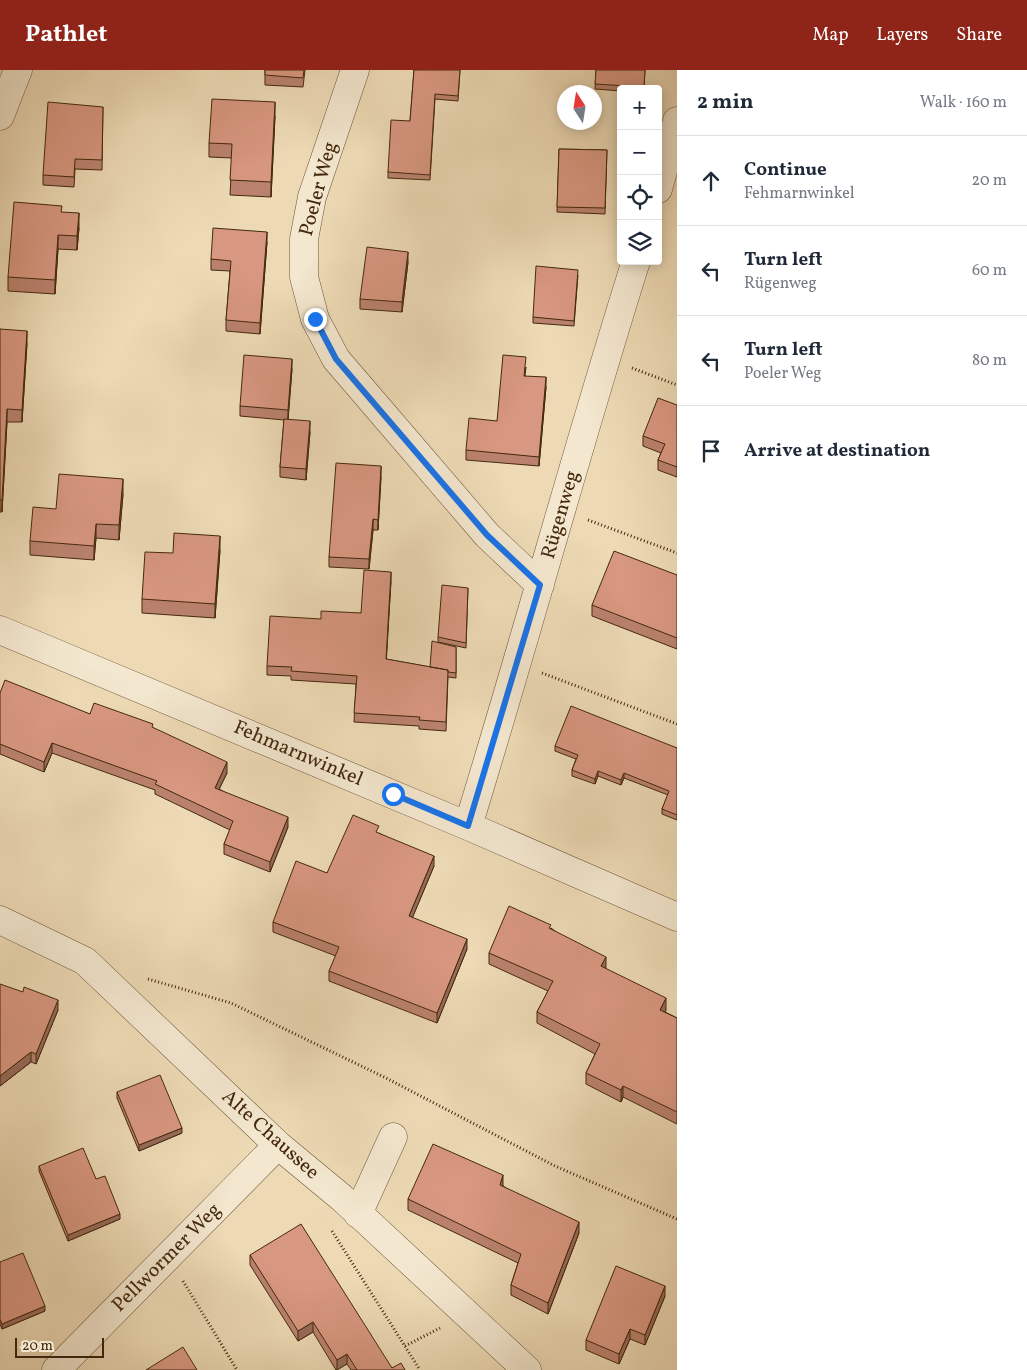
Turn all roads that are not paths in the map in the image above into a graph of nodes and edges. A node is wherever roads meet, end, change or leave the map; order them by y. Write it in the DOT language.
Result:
graph roads {
  1 [pos="18,70"];
  2 [pos="355,70"];
  3 [pos="0,116"];
  4 [pos="677,121"];
  5 [pos="662,175"];
  6 [pos="635,265"];
  7 [pos="540,585"];
  8 [pos="0,630"];
  9 [pos="468,826"];
  10 [pos="677,916"];
  11 [pos="0,920"];
  12 [pos="393,1138"];
  13 [pos="278,1145"];
  14 [pos="350,1206"];
  15 [pos="56,1370"];
  16 [pos="527,1370"];
  1 -- 3 [label="street"];
  2 -- 7 [label="street, Poeler Weg"];
  4 -- 5 [label="street"];
  6 -- 7 [label="street, Rügenweg"];
  7 -- 9 [label="street, Rügenweg"];
  8 -- 9 [label="street, Fehmarnwinkel"];
  9 -- 10 [label="street, Fehmarnwinkel"];
  11 -- 13 [label="street, Alte Chaussee"];
  12 -- 14 [label="street"];
  13 -- 14 [label="street, Alte Chaussee"];
  13 -- 15 [label="street, Pellwormer Weg"];
  14 -- 16 [label="street, Alte Chaussee"];
}
